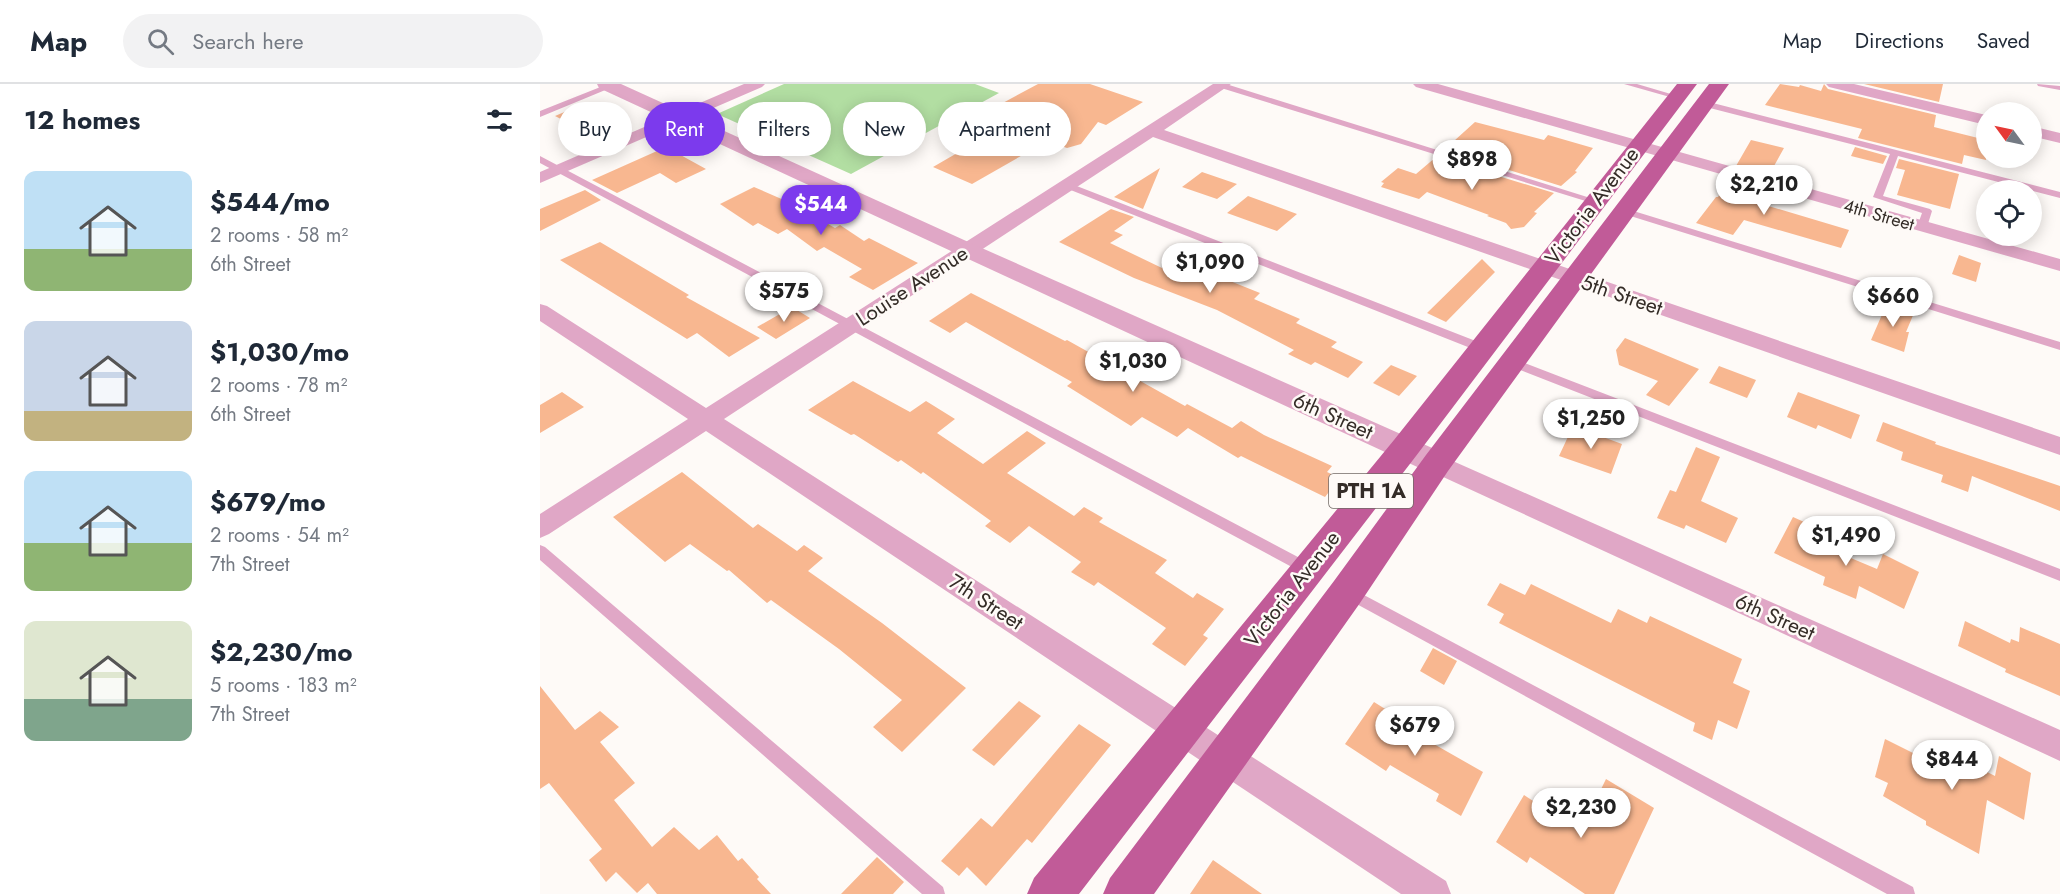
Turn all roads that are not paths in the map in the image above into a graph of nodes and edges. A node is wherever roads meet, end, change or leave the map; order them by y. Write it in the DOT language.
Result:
graph roads {
  1 [pos="757,84"];
  2 [pos="1222,84"];
  3 [pos="1421,84"];
  4 [pos="1628,84"];
  5 [pos="1834,84"];
  6 [pos="2041,84"];
  7 [pos="609,85"];
  8 [pos="2060,88"];
  9 [pos="1697,92"];
  10 [pos="647,102"];
  11 [pos="715,102"];
  12 [pos="540,114"];
  13 [pos="1976,118"];
  14 [pos="1151,131"];
  15 [pos="644,133"];
  16 [pos="2042,134"];
  17 [pos="725,138"];
  18 [pos="2060,138"];
  19 [pos="1638,146"];
  20 [pos="1895,153"];
  21 [pos="1668,155"];
  22 [pos="540,159"];
  23 [pos="559,170"];
  24 [pos="540,178"];
  25 [pos="1066,185"];
  26 [pos="2060,195"];
  27 [pos="1595,201"];
  28 [pos="1627,212"];
  29 [pos="1922,227"];
  30 [pos="966,250"];
  31 [pos="2060,265"];
  32 [pos="1544,268"];
  33 [pos="1576,279"];
  34 [pos="540,311"];
  35 [pos="850,326"];
  36 [pos="2060,346"];
  37 [pos="1482,348"];
  38 [pos="1514,363"];
  39 [pos="706,419"];
  40 [pos="2060,446"];
  41 [pos="1405,448"];
  42 [pos="1437,463"];
  43 [pos="540,527"];
  44 [pos="540,551"];
  45 [pos="1308,569"];
  46 [pos="2060,575"];
  47 [pos="1347,592"];
  48 [pos="1181,730"];
  49 [pos="2060,746"];
  50 [pos="1226,759"];
  51 [pos="936,894"];
  52 [pos="1050,894"];
  53 [pos="1126,894"];
  54 [pos="1432,894"];
  55 [pos="1906,894"];
  1 -- 11 [label="street"];
  2 -- 14 [label="street, Louise Avenue"];
  2 -- 27 [label="lane"];
  3 -- 19 [label="street, 4th Street"];
  4 -- 9 [label="lane"];
  5 -- 13 [label="street"];
  6 -- 8 [label="lane"];
  7 -- 10 [label="street, 6th Street"];
  7 -- 12 [label="lane"];
  9 -- 19 [label="main road, Victoria Avenue / PTH 1A"];
  9 -- 20 [label="lane"];
  9 -- 21 [label="main road, Victoria Avenue / PTH 1A"];
  14 -- 25 [label="street, Louise Avenue"];
  14 -- 32 [label="street, 5th Street"];
  15 -- 23 [label="street"];
  16 -- 18 [label="street"];
  17 -- 30 [label="street, 6th Street"];
  19 -- 21 [label="street, 4th Street"];
  19 -- 27 [label="main road, Victoria Avenue / PTH 1A"];
  20 -- 26 [label="lane"];
  20 -- 29 [label="lane"];
  21 -- 28 [label="main road, Victoria Avenue / PTH 1A"];
  21 -- 29 [label="street, 4th Street"];
  22 -- 23 [label="lane"];
  23 -- 24 [label="street"];
  23 -- 35 [label="lane"];
  25 -- 30 [label="street, Louise Avenue"];
  25 -- 37 [label="lane"];
  27 -- 32 [label="main road, Victoria Avenue / PTH 1A"];
  28 -- 33 [label="main road, Victoria Avenue / PTH 1A"];
  28 -- 36 [label="lane"];
  29 -- 31 [label="street, 4th Street"];
  30 -- 35 [label="street, Louise Avenue"];
  30 -- 41 [label="street, 6th Street"];
  32 -- 33 [label="street, 5th Street"];
  32 -- 37 [label="main road, Victoria Avenue / PTH 1A"];
  33 -- 38 [label="main road, Victoria Avenue / PTH 1A"];
  33 -- 40 [label="street, 5th Street"];
  34 -- 39 [label="street, 7th Street"];
  35 -- 39 [label="street, Louise Avenue"];
  35 -- 45 [label="lane"];
  37 -- 41 [label="main road, Victoria Avenue / PTH 1A"];
  38 -- 42 [label="main road, Victoria Avenue / PTH 1A"];
  38 -- 46 [label="lane"];
  39 -- 43 [label="street, Louise Avenue"];
  39 -- 48 [label="street, 7th Street"];
  41 -- 42 [label="street, 6th Street"];
  41 -- 45 [label="main road, Victoria Avenue / PTH 1A"];
  42 -- 47 [label="main road, Victoria Avenue / PTH 1A"];
  42 -- 49 [label="street, 6th Street"];
  44 -- 51 [label="lane"];
  45 -- 48 [label="main road, Victoria Avenue / PTH 1A"];
  47 -- 50 [label="main road, Victoria Avenue / PTH 1A"];
  47 -- 55 [label="lane"];
  48 -- 50 [label="street, 7th Street"];
  48 -- 52 [label="main road, Victoria Avenue / PTH 1A"];
  50 -- 53 [label="main road, Victoria Avenue / PTH 1A"];
  50 -- 54 [label="street, 7th Street"];
}
